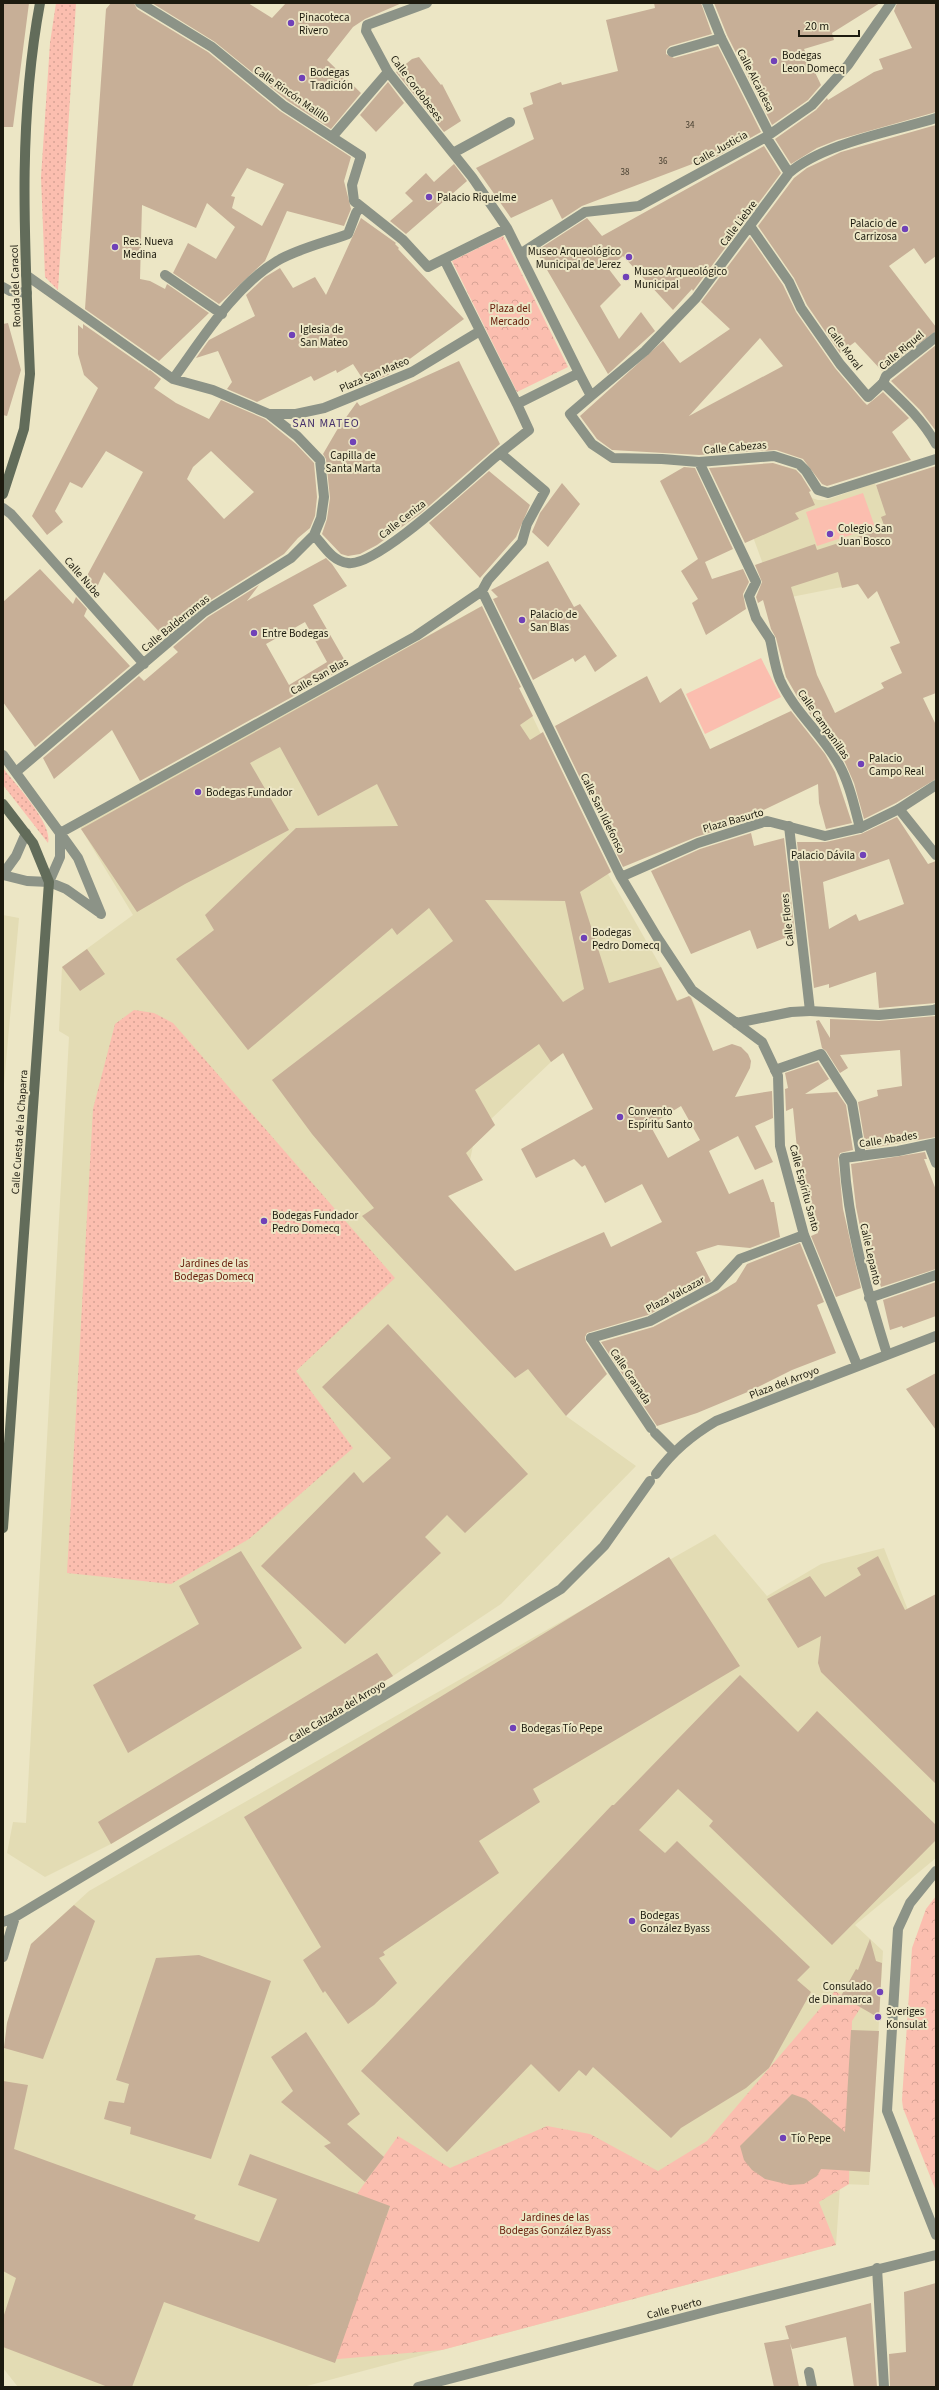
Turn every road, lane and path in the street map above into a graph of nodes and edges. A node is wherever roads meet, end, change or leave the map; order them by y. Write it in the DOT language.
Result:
graph roads {
  1 [pos="40,3"];
  2 [pos="140,3"];
  3 [pos="427,3"];
  4 [pos="706,3"];
  5 [pos="890,3"];
  6 [pos="721,38"];
  7 [pos="672,52"];
  8 [pos="388,72"];
  9 [pos="936,118"];
  10 [pos="510,122"];
  11 [pos="768,135"];
  12 [pos="332,137"];
  13 [pos="453,153"];
  14 [pos="789,174"];
  15 [pos="360,207"];
  16 [pos="750,226"];
  17 [pos="507,228"];
  18 [pos="520,254"];
  19 [pos="444,259"];
  20 [pos="26,275"];
  21 [pos="165,275"];
  22 [pos="3,287"];
  23 [pos="27,293"];
  24 [pos="222,314"];
  25 [pos="480,331"];
  26 [pos="936,337"];
  27 [pos="579,373"];
  28 [pos="173,379"];
  29 [pos="883,383"];
  30 [pos="591,396"];
  31 [pos="516,404"];
  32 [pos="269,414"];
  33 [pos="936,444"];
  34 [pos="500,453"];
  35 [pos="936,459"];
  36 [pos="320,460"];
  37 [pos="699,462"];
  38 [pos="3,494"];
  39 [pos="3,508"];
  40 [pos="314,535"];
  41 [pos="482,590"];
  42 [pos="144,664"];
  43 [pos="3,755"];
  44 [pos="16,772"];
  45 [pos="936,785"];
  46 [pos="3,804"];
  47 [pos="900,809"];
  48 [pos="789,826"];
  49 [pos="860,828"];
  50 [pos="26,833"];
  51 [pos="60,833"];
  52 [pos="936,855"];
  53 [pos="3,875"];
  54 [pos="621,877"];
  55 [pos="49,882"];
  56 [pos="935,1010"];
  57 [pos="810,1011"];
  58 [pos="736,1023"];
  59 [pos="775,1070"];
  60 [pos="933,1144"];
  61 [pos="861,1156"];
  62 [pos="844,1158"];
  63 [pos="936,1163"];
  64 [pos="804,1235"];
  65 [pos="936,1275"];
  66 [pos="869,1298"];
  67 [pos="936,1336"];
  68 [pos="591,1338"];
  69 [pos="887,1354"];
  70 [pos="857,1365"];
  71 [pos="674,1452"];
  72 [pos="653,1478"];
  73 [pos="3,1528"];
  74 [pos="936,1872"];
  75 [pos="16,1917"];
  76 [pos="3,1922"];
  77 [pos="3,1957"];
  78 [pos="936,2235"];
  79 [pos="936,2255"];
  80 [pos="877,2268"];
  81 [pos="809,2372"];
  82 [pos="422,2386"];
  83 [pos="812,2387"];
  84 [pos="884,2387"];
  1 -- 20 [label="main road, Ronda del Caracol"];
  2 -- 12 [label="street, Calle Rincón Malillo"];
  3 -- 8 [label="street, Calle Cordobeses"];
  4 -- 6 [label="street, Calle Alcaidesa"];
  5 -- 11 [label="street, Calle Justicia"];
  6 -- 7 [label="street"];
  6 -- 11 [label="street, Calle Alcaidesa"];
  8 -- 12 [label="street"];
  8 -- 13 [label="street, Calle Cordobeses"];
  9 -- 14 [label="street, Calle Liebre"];
  10 -- 13 [label="street"];
  11 -- 14 [label="street, Calle Alcaidesa"];
  11 -- 18 [label="street, Calle Justicia"];
  12 -- 15 [label="street, Calle Rincón Malillo"];
  13 -- 17 [label="street"];
  14 -- 16 [label="street, Calle Liebre"];
  15 -- 19 [label="street"];
  15 -- 24 [label="street"];
  16 -- 29 [label="street, Calle Moral"];
  16 -- 30 [label="street, Calle Liebre"];
  17 -- 18 [label="street"];
  17 -- 19 [label="street"];
  18 -- 27 [label="street"];
  19 -- 25 [label="street"];
  20 -- 23 [label="main road, Ronda del Caracol"];
  20 -- 28 [label="street, Plaza San Mateo"];
  21 -- 24 [label="street"];
  22 -- 23 [label="street"];
  23 -- 38 [label="main road, Ronda del Caracol"];
  24 -- 28 [label="street"];
  25 -- 31 [label="street"];
  25 -- 32 [label="street, Plaza San Mateo"];
  26 -- 29 [label="street, Calle Riquel"];
  27 -- 30 [label="street"];
  27 -- 31 [label="street"];
  28 -- 32 [label="street, Plaza San Mateo"];
  29 -- 33 [label="street"];
  30 -- 37 [label="street, Calle Cabezas"];
  31 -- 34 [label="street"];
  32 -- 36 [label="street, Plaza San Mateo"];
  34 -- 40 [label="street, Calle Ceniza"];
  34 -- 41 [label="street, Calle San Blas"];
  35 -- 37 [label="street, Calle Cabezas"];
  36 -- 40 [label="street, Calle Balderramas"];
  37 -- 49 [label="street, Calle Campanillas"];
  39 -- 42 [label="street, Calle Nube"];
  40 -- 42 [label="street, Calle Balderramas"];
  41 -- 51 [label="street, Calle San Blas"];
  41 -- 54 [label="street, Calle San Ildefonso"];
  42 -- 44 [label="street, Calle Balderramas"];
  43 -- 44 [label="street"];
  44 -- 51 [label="street"];
  45 -- 47 [label="street, Plaza Basurto"];
  46 -- 50 [label="main road"];
  47 -- 49 [label="street, Plaza Basurto"];
  47 -- 52 [label="street"];
  48 -- 49 [label="street, Plaza Basurto"];
  48 -- 54 [label="street, Plaza Basurto"];
  48 -- 57 [label="street, Calle Flores"];
  50 -- 53 [label="street"];
  50 -- 55 [label="main road"];
  51 -- 55 [label="street"];
  51 -- 55 [label="street"];
  53 -- 55 [label="street"];
  54 -- 58 [label="street, Calle San Ildefonso"];
  55 -- 73 [label="main road, Calle Cuesta de la Chaparra"];
  56 -- 57 [label="street"];
  57 -- 58 [label="street"];
  58 -- 59 [label="street, Calle Espíritu Santo"];
  59 -- 61 [label="street"];
  59 -- 64 [label="street, Calle Espíritu Santo"];
  60 -- 61 [label="street, Calle Abades"];
  60 -- 63 [label="street"];
  61 -- 62 [label="street, Calle Abades"];
  62 -- 66 [label="street, Calle Lepanto"];
  64 -- 68 [label="street, Plaza Valcazar"];
  64 -- 70 [label="street, Calle Espíritu Santo"];
  65 -- 66 [label="street"];
  66 -- 69 [label="street, Calle Lepanto"];
  67 -- 69 [label="street, Plaza del Arroyo"];
  68 -- 71 [label="street, Calle Granada"];
  69 -- 70 [label="street, Plaza del Arroyo"];
  70 -- 71 [label="street, Plaza del Arroyo"];
  71 -- 72 [label="street, Plaza del Arroyo"];
  72 -- 75 [label="street, Calle Calzada del Arroyo"];
  74 -- 78 [label="street"];
  75 -- 76 [label="street, Calle Calzada del Arroyo"];
  75 -- 77 [label="street"];
  79 -- 80 [label="street, Calle Puerto"];
  80 -- 82 [label="street, Calle Puerto"];
  80 -- 84 [label="street"];
  81 -- 83 [label="street"];
}
